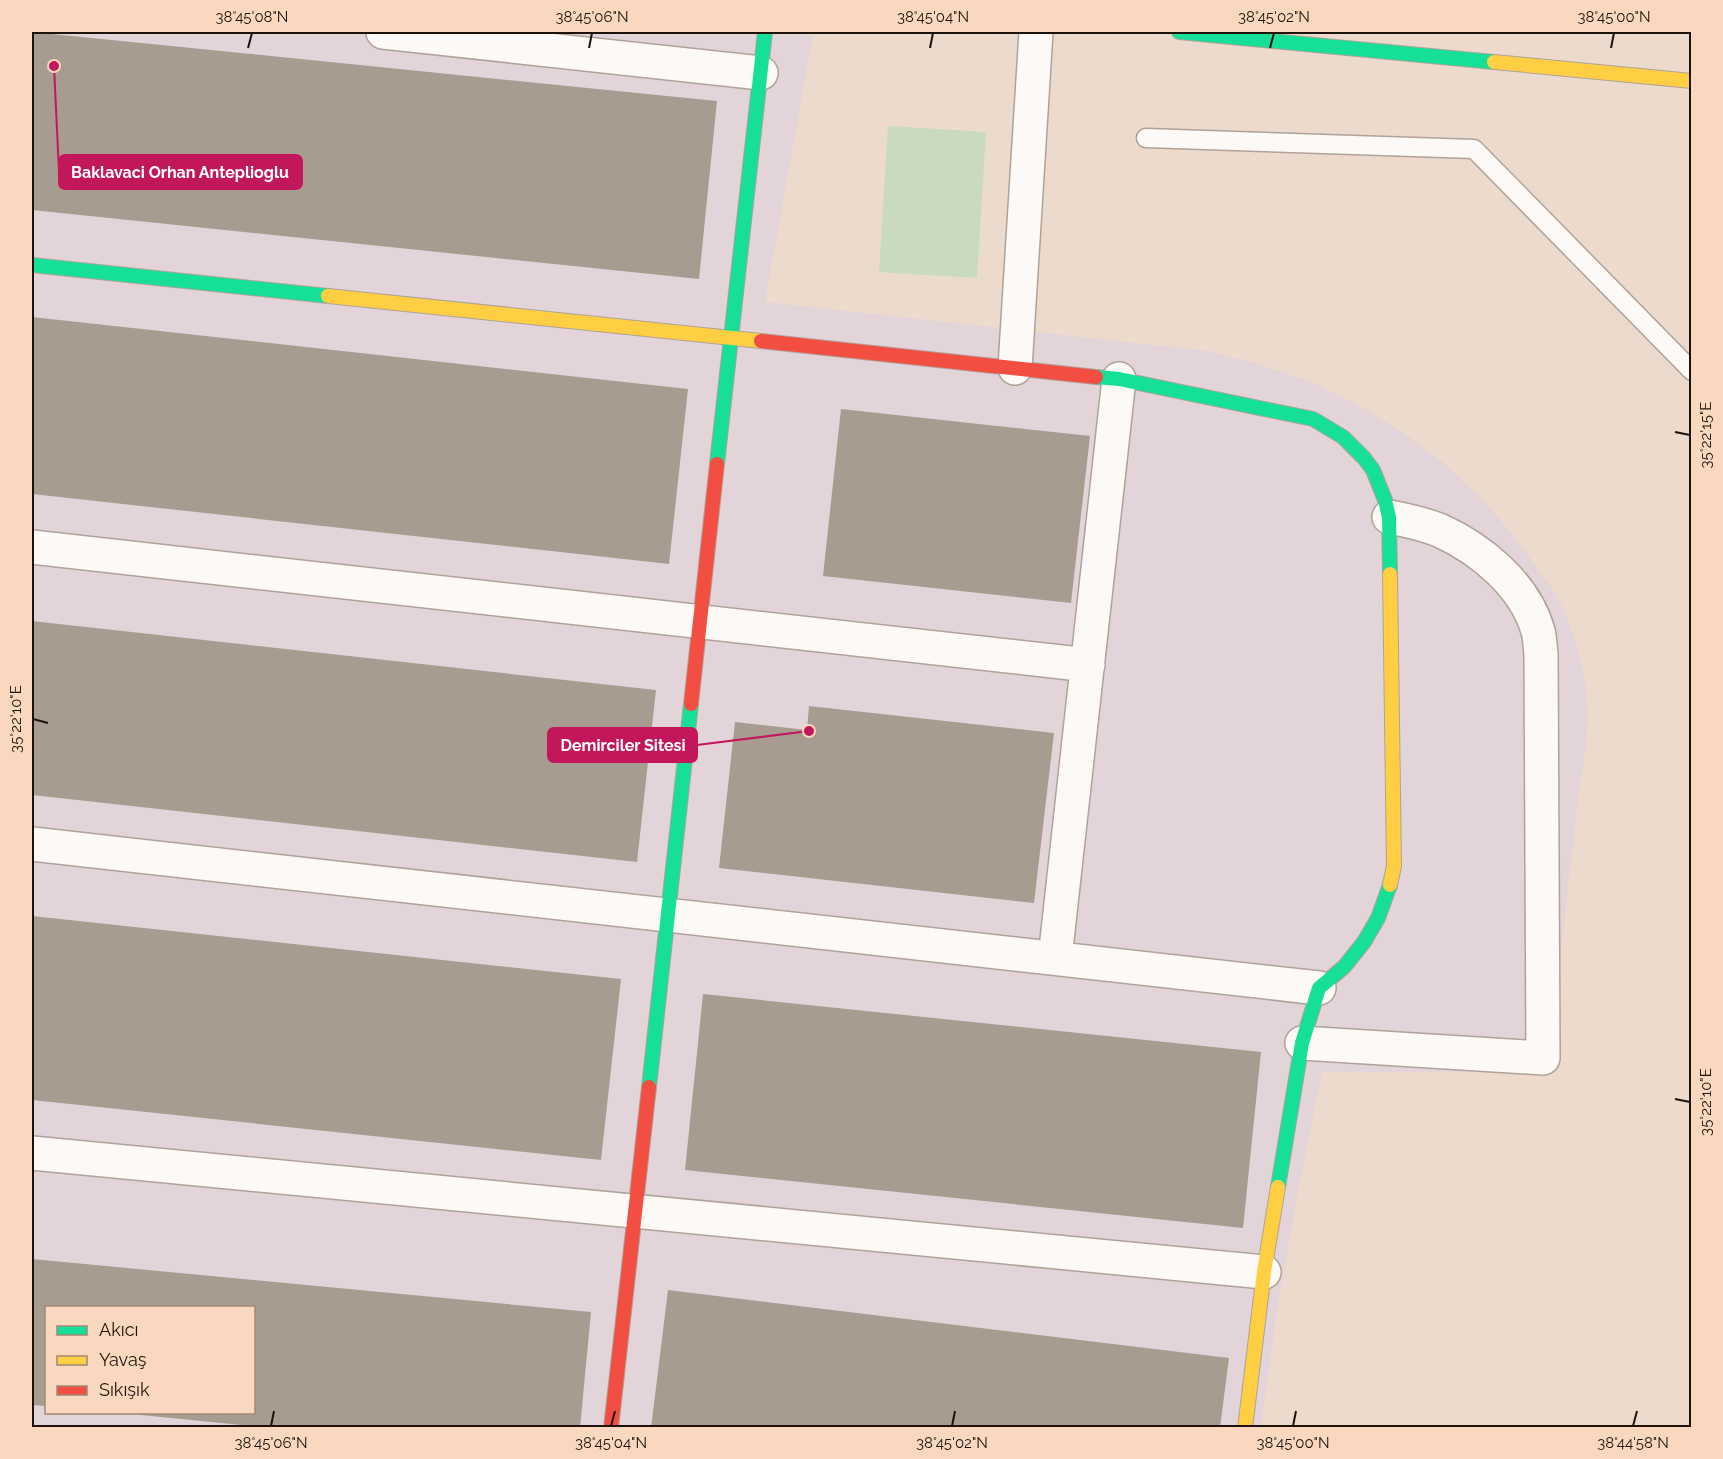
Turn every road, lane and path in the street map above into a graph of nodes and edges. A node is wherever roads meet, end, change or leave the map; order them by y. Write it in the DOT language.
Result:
graph roads {
  1 [pos="383,32"];
  2 [pos="765,32"];
  3 [pos="1036,32"];
  4 [pos="1179,32"];
  5 [pos="761,72"];
  6 [pos="1692,81"];
  7 [pos="1146,138"];
  8 [pos="32,265"];
  9 [pos="731,339"];
  10 [pos="1015,368"];
  11 [pos="1692,371"];
  12 [pos="1119,380"];
  13 [pos="1389,517"];
  14 [pos="32,547"];
  15 [pos="700,622"];
  16 [pos="1088,665"];
  17 [pos="32,844"];
  18 [pos="668,915"];
  19 [pos="1055,958"];
  20 [pos="1319,988"];
  21 [pos="1302,1043"];
  22 [pos="32,1153"];
  23 [pos="635,1211"];
  24 [pos="1264,1272"];
  25 [pos="611,1428"];
  26 [pos="1245,1428"];
  1 -- 5 [label="street"];
  2 -- 5 [label="street"];
  3 -- 10 [label="street"];
  4 -- 6 [label="street"];
  5 -- 9 [label="street"];
  7 -- 11 [label="lane"];
  8 -- 9 [label="street"];
  9 -- 10 [label="street"];
  9 -- 15 [label="street"];
  10 -- 12 [label="street"];
  12 -- 13 [label="street"];
  12 -- 16 [label="street"];
  13 -- 20 [label="street"];
  13 -- 21 [label="street"];
  14 -- 15 [label="street"];
  15 -- 16 [label="street"];
  15 -- 18 [label="street"];
  16 -- 19 [label="street"];
  17 -- 18 [label="street"];
  18 -- 19 [label="street"];
  18 -- 23 [label="street"];
  19 -- 20 [label="street"];
  20 -- 21 [label="street"];
  21 -- 24 [label="street"];
  22 -- 23 [label="street"];
  23 -- 24 [label="street"];
  23 -- 25 [label="street"];
  24 -- 26 [label="street"];
}
